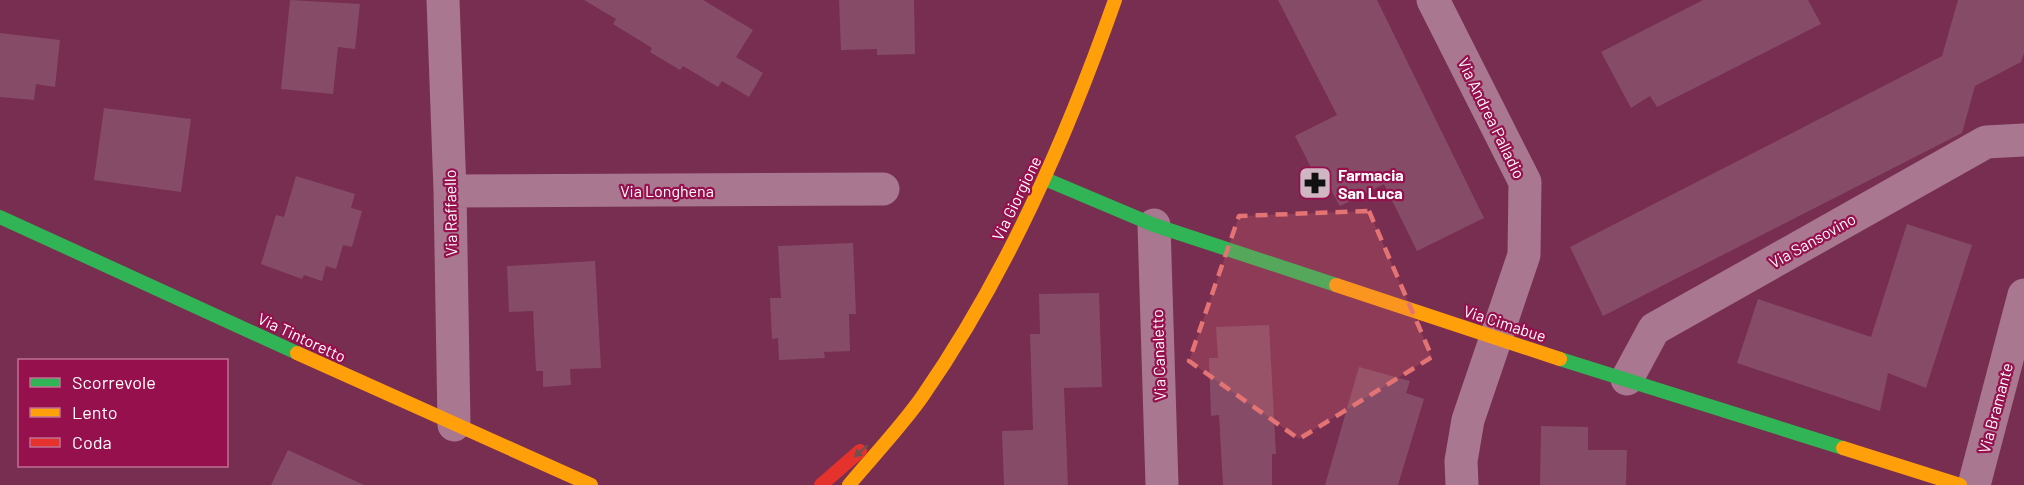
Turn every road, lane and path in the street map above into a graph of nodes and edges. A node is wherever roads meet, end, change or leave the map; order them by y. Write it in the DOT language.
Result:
graph roads {
  1 [pos="443,0"];
  2 [pos="1115,0"];
  3 [pos="1433,0"];
  4 [pos="2024,140"];
  5 [pos="1045,179"];
  6 [pos="883,189"];
  7 [pos="450,191"];
  8 [pos="0,217"];
  9 [pos="1154,225"];
  10 [pos="2024,295"];
  11 [pos="1497,338"];
  12 [pos="1627,379"];
  13 [pos="921,398"];
  14 [pos="454,426"];
  15 [pos="591,485"];
  16 [pos="821,485"];
  17 [pos="849,485"];
  18 [pos="1162,485"];
  19 [pos="1462,485"];
  20 [pos="1960,485"];
  21 [pos="1974,485"];
  1 -- 7 [label="street, Via Raffaello"];
  2 -- 5 [label="street, Via Giorgione"];
  3 -- 11 [label="street, Via Andrea Palladio"];
  4 -- 12 [label="street, Via Sansovino"];
  5 -- 9 [label="street, Via Cimabue"];
  5 -- 13 [label="street, Via Giorgione"];
  6 -- 7 [label="street, Via Longhena"];
  7 -- 14 [label="street, Via Raffaello"];
  8 -- 14 [label="street, Via Tintoretto"];
  9 -- 11 [label="street, Via Cimabue"];
  9 -- 18 [label="street, Via Canaletto"];
  10 -- 21 [label="street, Via Bramante"];
  11 -- 12 [label="street, Via Cimabue"];
  11 -- 19 [label="street, Via Andrea Palladio"];
  12 -- 20 [label="street, Via Cimabue"];
  13 -- 16 [label="street, Via Giorgione, one-way"];
  13 -- 17 [label="street, Via Giorgione"];
  14 -- 15 [label="street, Via Tintoretto"];
}
